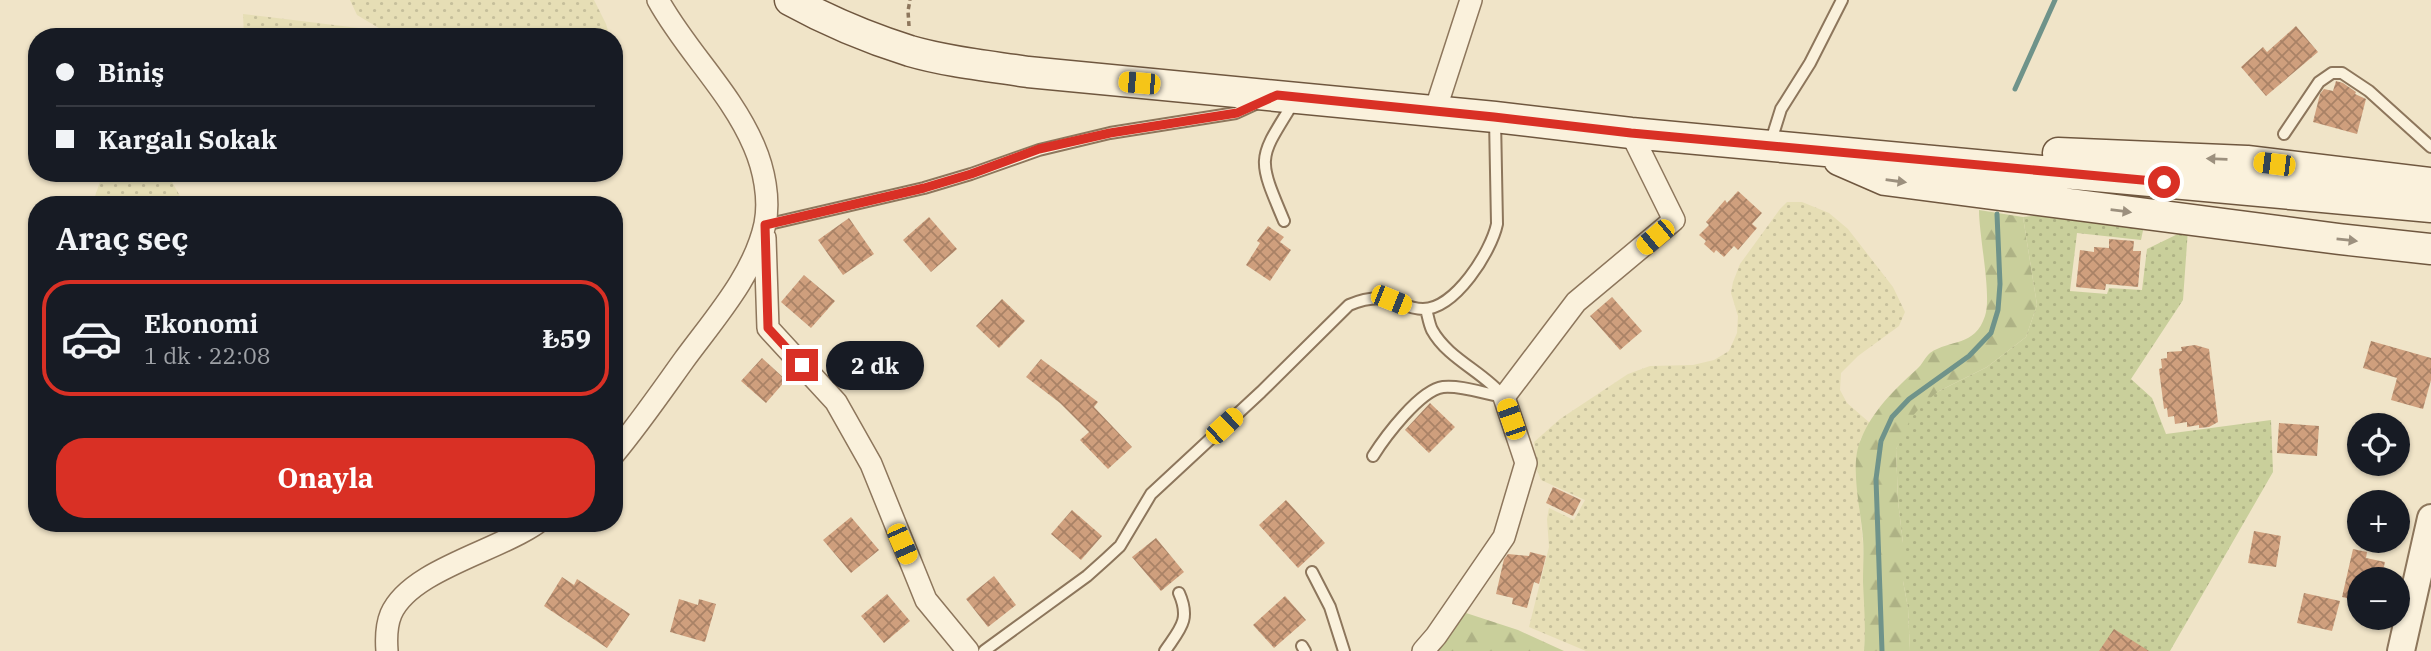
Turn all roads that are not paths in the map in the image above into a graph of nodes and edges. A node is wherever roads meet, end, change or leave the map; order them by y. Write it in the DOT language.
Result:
graph roads {
  1 [pos="658,0"];
  2 [pos="790,0"];
  3 [pos="1471,0"];
  4 [pos="1842,0"];
  5 [pos="1287,96"];
  6 [pos="1435,111"];
  7 [pos="1494,117"];
  8 [pos="1631,133"];
  9 [pos="2284,134"];
  10 [pos="1770,145"];
  11 [pos="2431,147"];
  12 [pos="1809,148"];
  13 [pos="2431,183"];
  14 [pos="2431,206"];
  15 [pos="1283,221"];
  16 [pos="765,225"];
  17 [pos="2431,249"];
  18 [pos="1426,309"];
  19 [pos="1504,397"];
  20 [pos="623,442"];
  21 [pos="1373,456"];
  22 [pos="2431,518"];
  23 [pos="522,532"];
  24 [pos="1312,572"];
  25 [pos="1180,593"];
  26 [pos="386,642"];
  27 [pos="968,651"];
  28 [pos="984,651"];
  29 [pos="1165,651"];
  30 [pos="1344,651"];
  31 [pos="1423,651"];
  32 [pos="2401,651"];
  1 -- 16 [label="street"];
  2 -- 5 [label="main road"];
  3 -- 6 [label="street"];
  4 -- 10 [label="lane"];
  5 -- 6 [label="main road"];
  5 -- 15 [label="lane"];
  5 -- 16 [label="lane"];
  6 -- 7 [label="main road"];
  7 -- 8 [label="main road"];
  7 -- 18 [label="lane"];
  8 -- 10 [label="main road"];
  8 -- 19 [label="street"];
  9 -- 11 [label="lane"];
  10 -- 12 [label="main road"];
  13 -- 12 [label="main road, one-way"];
  12 -- 14 [label="main road"];
  12 -- 17 [label="main road, one-way"];
  16 -- 20 [label="street"];
  16 -- 27 [label="street"];
  18 -- 19 [label="lane"];
  18 -- 28 [label="lane"];
  19 -- 21 [label="lane"];
  19 -- 31 [label="street"];
  22 -- 32 [label="street"];
  23 -- 26 [label="street"];
  24 -- 30 [label="lane"];
  25 -- 29 [label="lane"];
}
